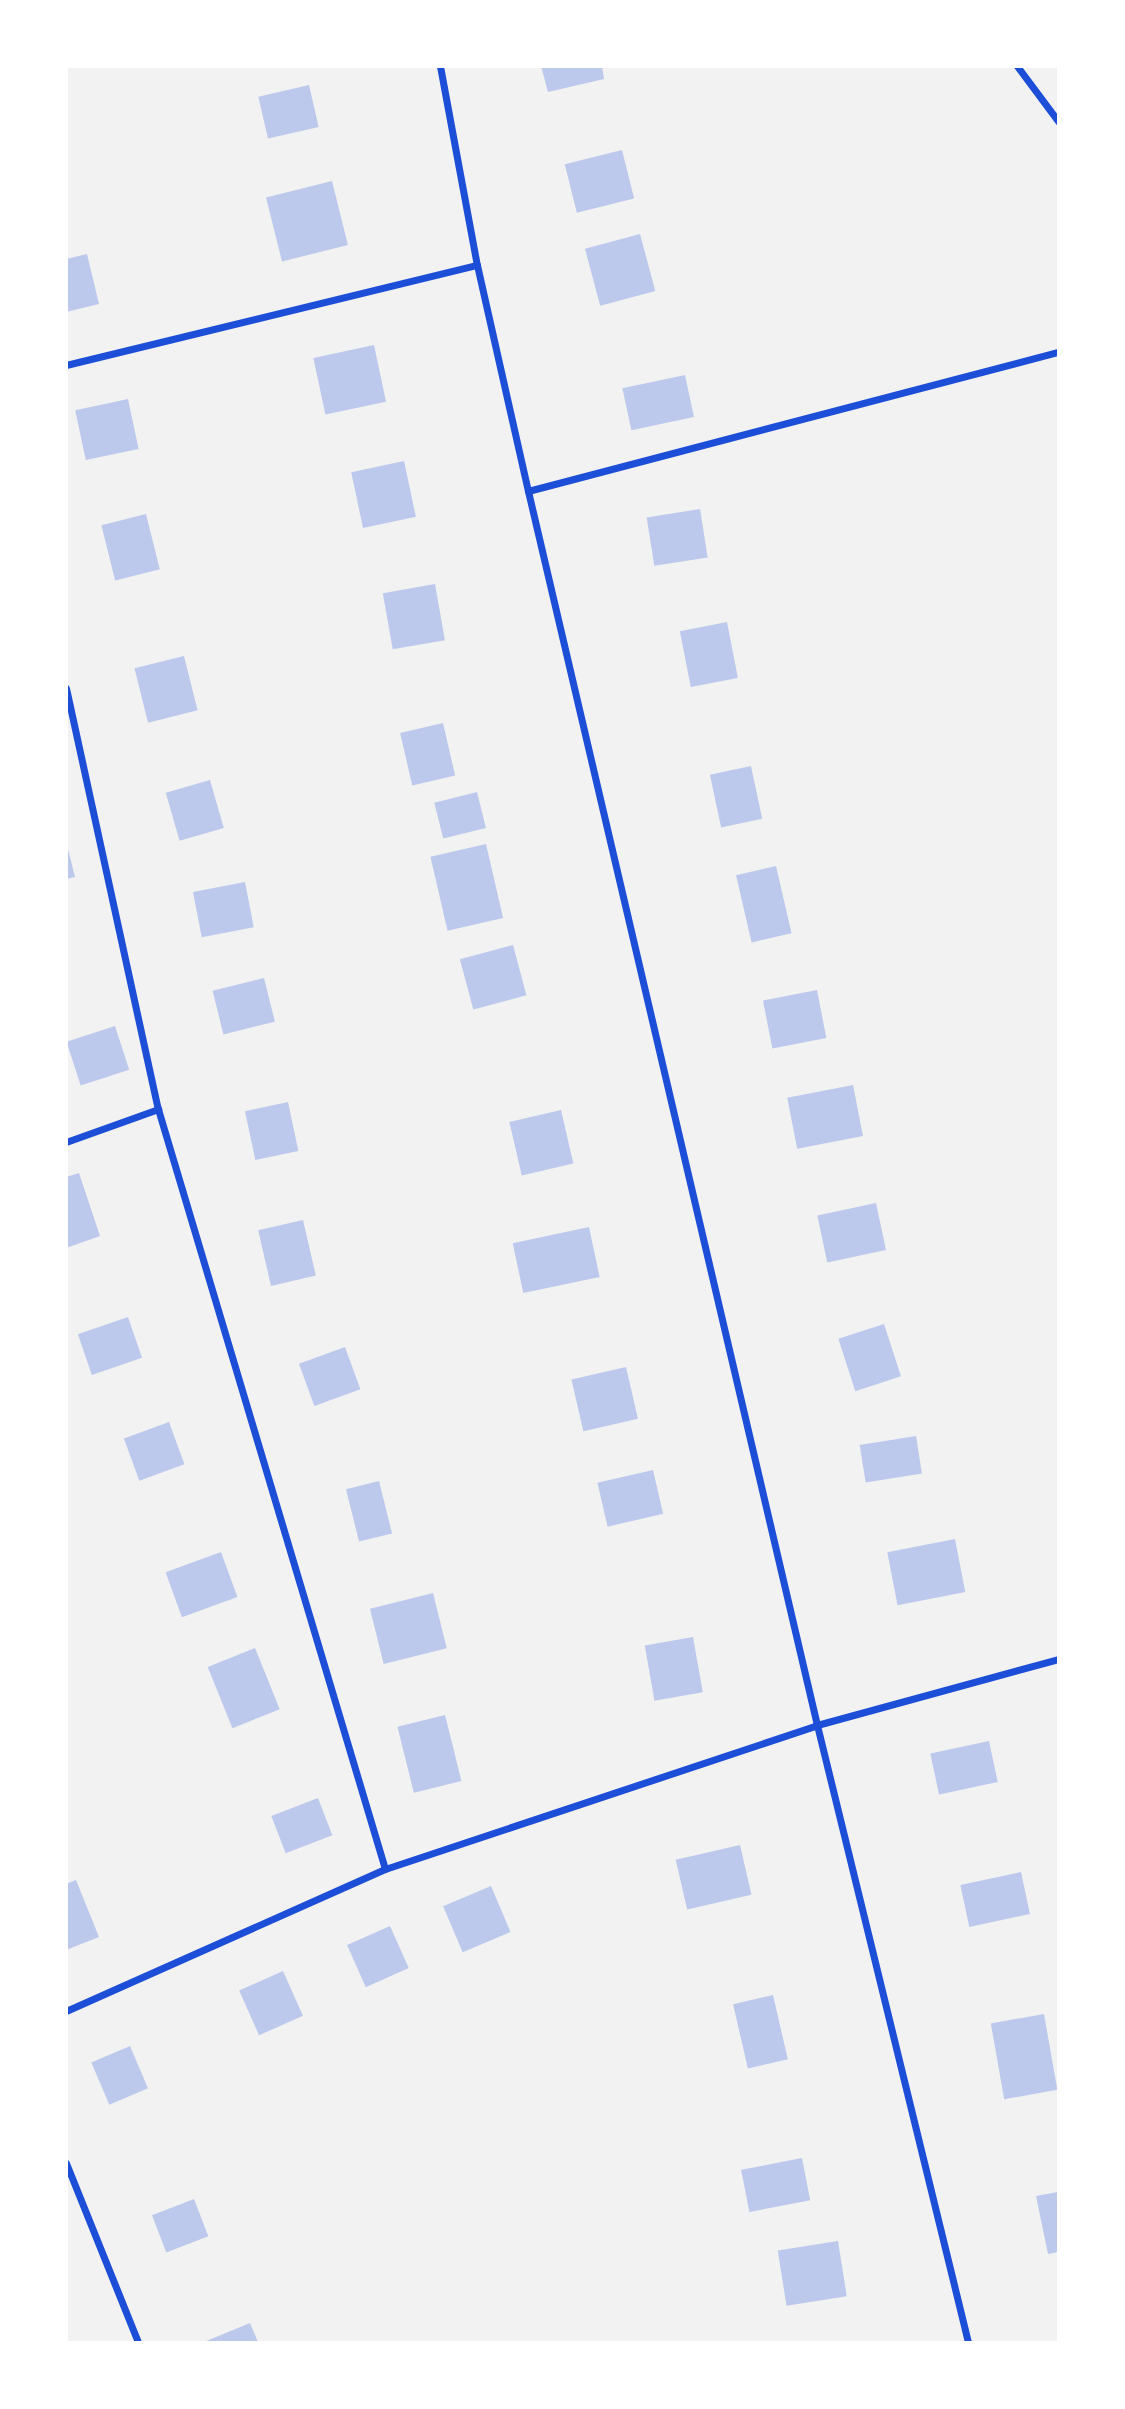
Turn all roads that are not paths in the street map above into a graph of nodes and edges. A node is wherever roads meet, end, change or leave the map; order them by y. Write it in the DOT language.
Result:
graph roads {
  1 [pos="440,66"];
  2 [pos="1017,66"];
  3 [pos="1059,121"];
  4 [pos="477,265"];
  5 [pos="1059,352"];
  6 [pos="66,365"];
  7 [pos="528,491"];
  8 [pos="66,688"];
  9 [pos="158,1109"];
  10 [pos="66,1142"];
  11 [pos="1059,1659"];
  12 [pos="817,1725"];
  13 [pos="385,1869"];
  14 [pos="66,2011"];
  15 [pos="66,2163"];
  16 [pos="138,2343"];
  17 [pos="968,2343"];
  1 -- 4 [label="street"];
  2 -- 3 [label="street"];
  4 -- 6 [label="street"];
  4 -- 7 [label="street"];
  5 -- 7 [label="street"];
  7 -- 12 [label="street"];
  8 -- 9 [label="street"];
  9 -- 10 [label="street"];
  9 -- 13 [label="street"];
  11 -- 12 [label="street"];
  12 -- 13 [label="street"];
  12 -- 17 [label="street"];
  13 -- 14 [label="street"];
  15 -- 16 [label="street"];
}
